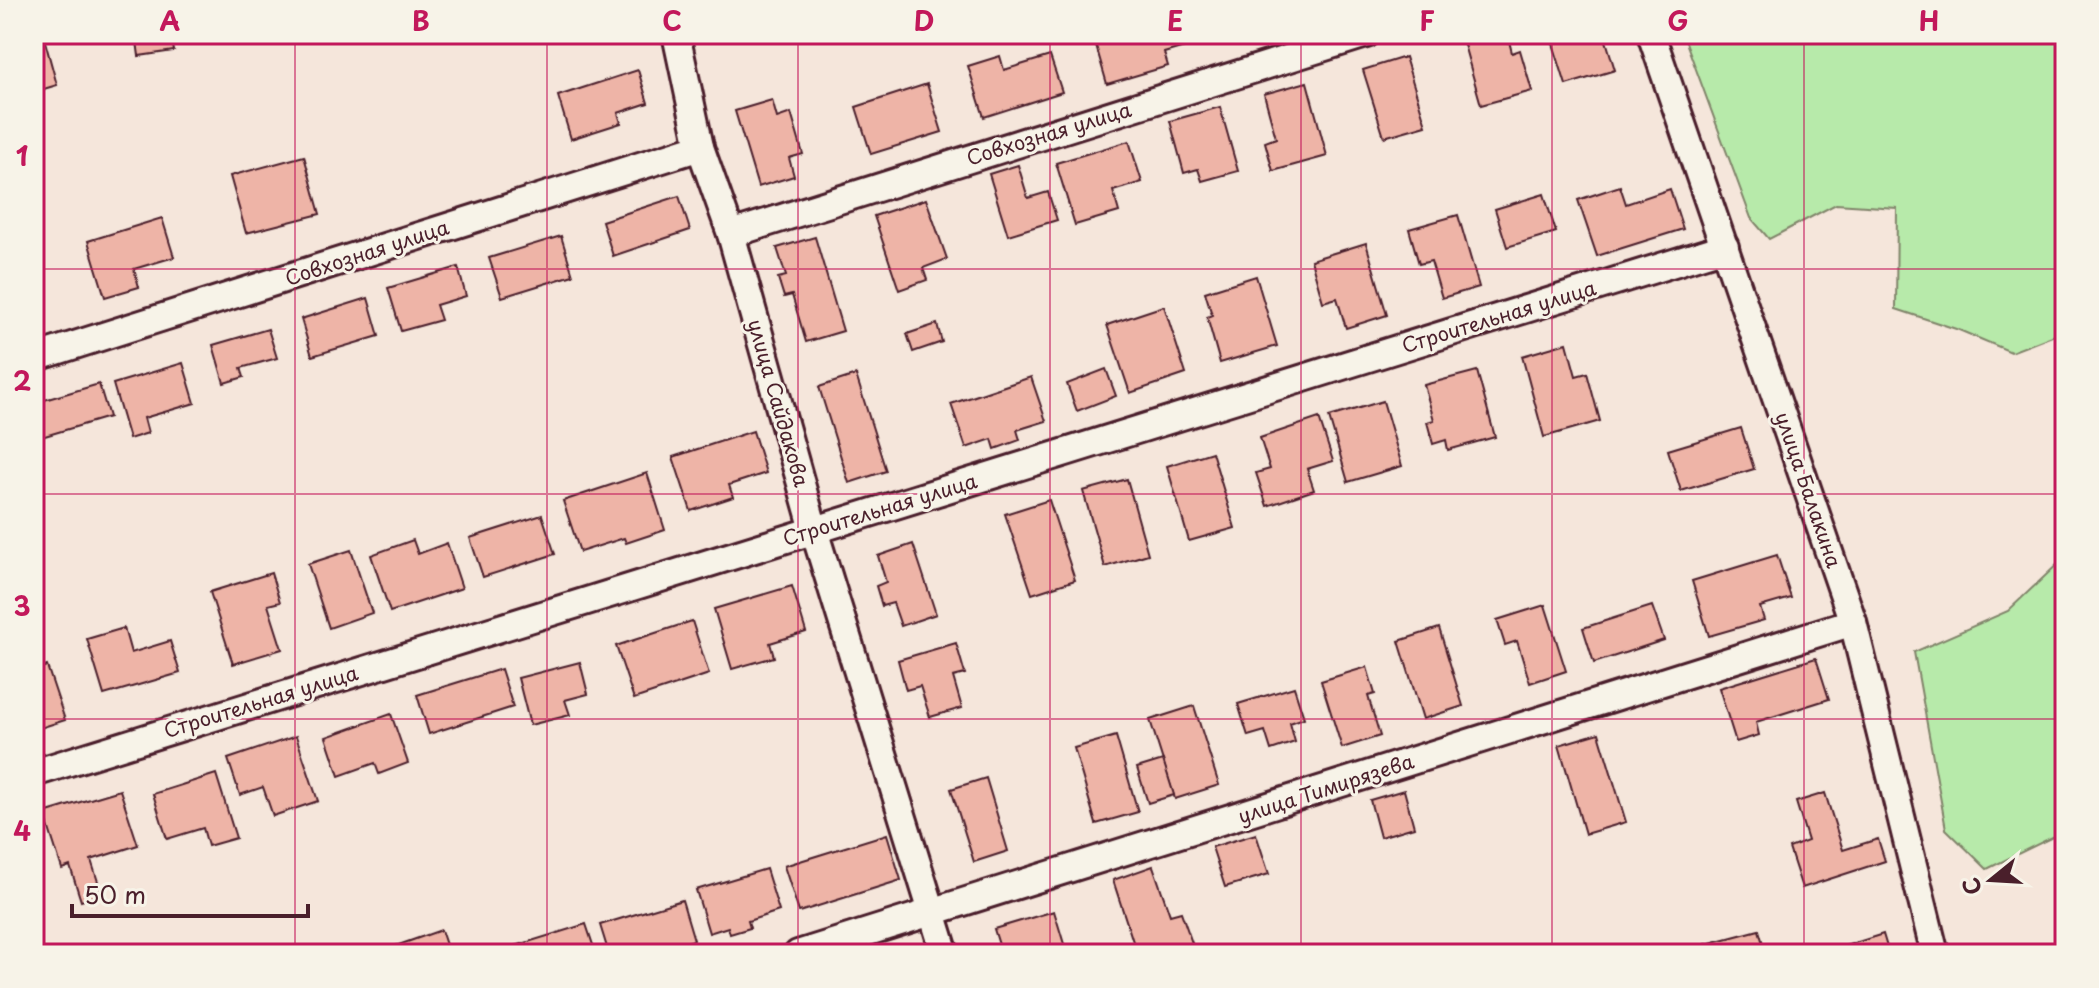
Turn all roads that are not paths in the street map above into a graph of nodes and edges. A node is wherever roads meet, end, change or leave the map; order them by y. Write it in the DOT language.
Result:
graph roads {
  1 [pos="676,34"];
  2 [pos="1366,34"];
  3 [pos="1651,34"];
  4 [pos="700,147"];
  5 [pos="731,234"];
  6 [pos="1725,247"];
  7 [pos="34,358"];
  8 [pos="814,530"];
  9 [pos="1853,622"];
  10 [pos="34,773"];
  11 [pos="932,913"];
  12 [pos="798,954"];
  13 [pos="945,954"];
  14 [pos="1935,954"];
  1 -- 4 [label="street, улица Сайдакова"];
  2 -- 5 [label="street, Совхозная улица"];
  3 -- 6 [label="street, улица Балакина"];
  4 -- 5 [label="street, улица Сайдакова"];
  4 -- 7 [label="street, Совхозная улица"];
  5 -- 8 [label="street, улица Сайдакова"];
  6 -- 8 [label="street, Строительная улица"];
  6 -- 9 [label="street, улица Балакина"];
  8 -- 10 [label="street, Строительная улица"];
  8 -- 11 [label="street, улица Сайдакова"];
  9 -- 11 [label="street, улица Тимирязева"];
  9 -- 14 [label="street, улица Балакина"];
  11 -- 12 [label="street, улица Тимирязева"];
  11 -- 13 [label="street, улица Сайдакова"];
}
